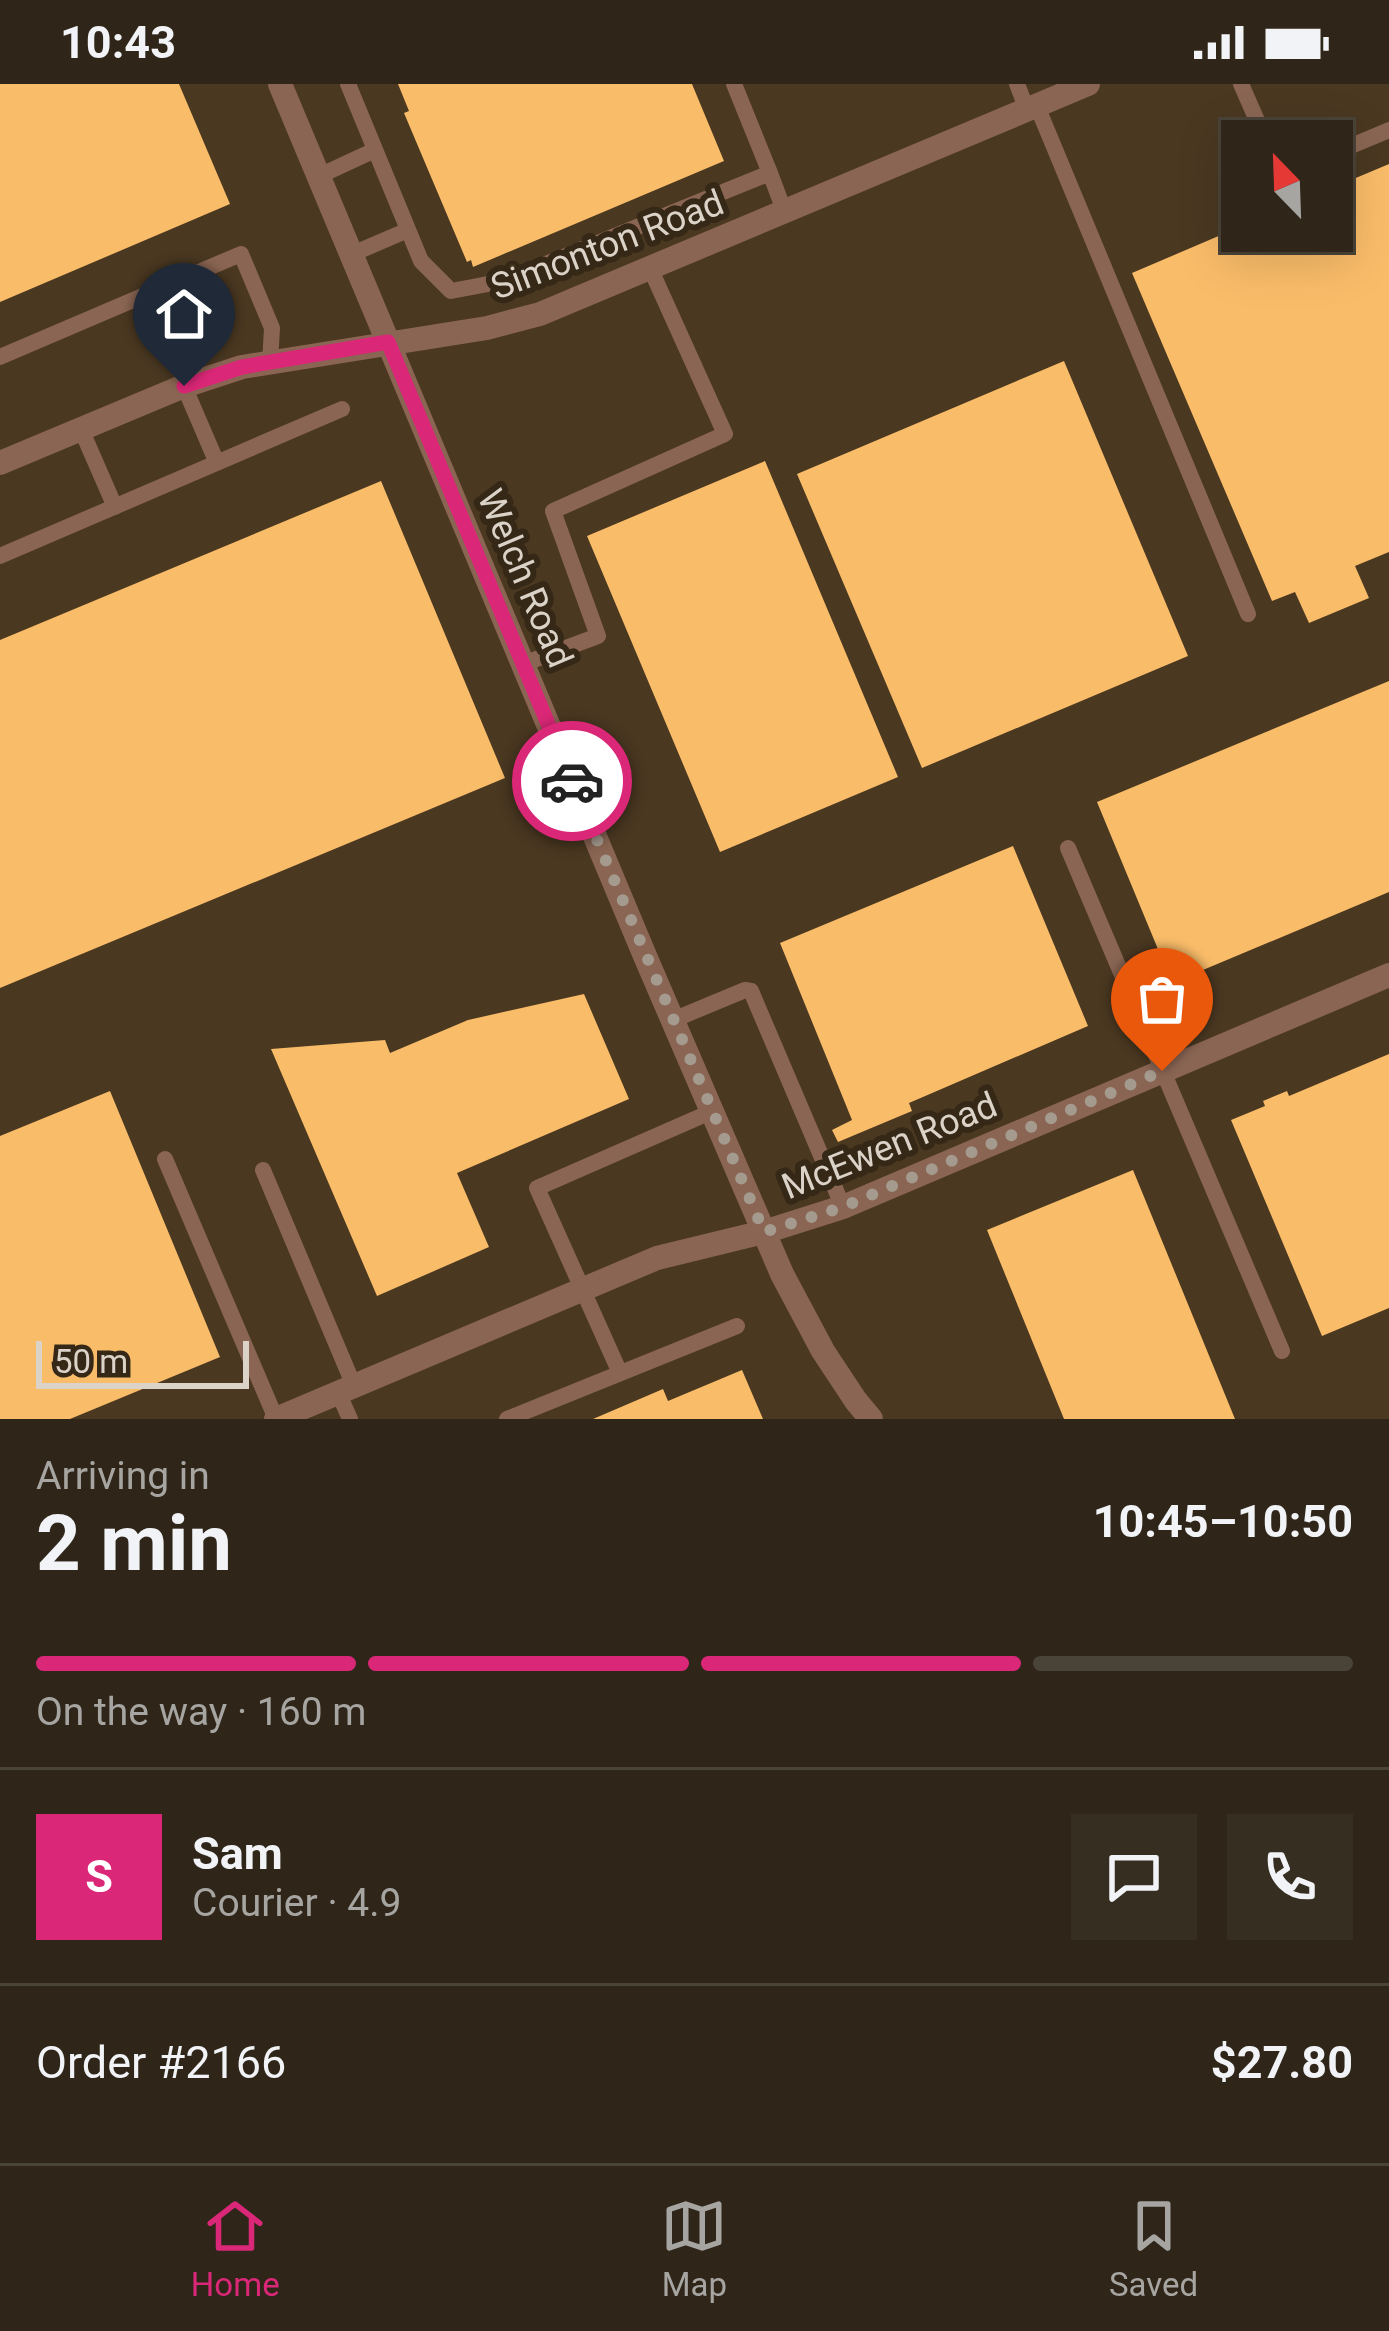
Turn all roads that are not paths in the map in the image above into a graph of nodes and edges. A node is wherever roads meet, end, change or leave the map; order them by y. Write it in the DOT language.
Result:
graph roads {
  1 [pos="281,84"];
  2 [pos="348,84"];
  3 [pos="734,84"];
  4 [pos="1017,84"];
  5 [pos="1088,84"];
  6 [pos="1241,84"];
  7 [pos="1032,108"];
  8 [pos="1257,120"];
  9 [pos="1389,130"];
  10 [pos="1353,145"];
  11 [pos="375,150"];
  12 [pos="770,173"];
  13 [pos="319,176"];
  14 [pos="785,213"];
  15 [pos="408,230"];
  16 [pos="352,254"];
  17 [pos="651,270"];
  18 [pos="388,342"];
  19 [pos="0,357"];
  20 [pos="270,363"];
  21 [pos="184,386"];
  22 [pos="342,410"];
  23 [pos="81,429"];
  24 [pos="0,463"];
  25 [pos="217,463"];
  26 [pos="115,507"];
  27 [pos="0,556"];
  28 [pos="1249,614"];
  29 [pos="523,664"];
  30 [pos="1068,848"];
  31 [pos="1389,975"];
  32 [pos="673,1020"];
  33 [pos="1162,1071"];
  34 [pos="713,1111"];
  35 [pos="165,1159"];
  36 [pos="262,1170"];
  37 [pos="843,1207"];
  38 [pos="764,1232"];
  39 [pos="583,1290"];
  40 [pos="737,1326"];
  41 [pos="1282,1351"];
  42 [pos="620,1373"];
  43 [pos="346,1389"];
  44 [pos="276,1419"];
  45 [pos="350,1419"];
  46 [pos="507,1419"];
  47 [pos="871,1419"];
  1 -- 13 [label="street, Welch Road"];
  2 -- 11 [label="lane"];
  3 -- 12 [label="lane"];
  4 -- 7 [label="lane"];
  5 -- 7 [label="street, Simonton Road"];
  6 -- 8 [label="lane"];
  7 -- 14 [label="street, Simonton Road"];
  7 -- 28 [label="lane"];
  9 -- 10 [label="lane"];
  11 -- 13 [label="lane"];
  11 -- 15 [label="lane"];
  12 -- 14 [label="lane"];
  12 -- 15 [label="lane"];
  13 -- 16 [label="street, Welch Road"];
  14 -- 17 [label="street, Simonton Road"];
  15 -- 16 [label="lane"];
  16 -- 18 [label="street, Welch Road"];
  17 -- 18 [label="street, Simonton Road"];
  17 -- 29 [label="lane"];
  18 -- 20 [label="street, Simonton Road"];
  18 -- 29 [label="street, Welch Road"];
  19 -- 20 [label="lane"];
  20 -- 21 [label="street, Simonton Road"];
  21 -- 23 [label="street, Simonton Road"];
  21 -- 25 [label="lane"];
  22 -- 25 [label="lane"];
  23 -- 24 [label="street, Simonton Road"];
  23 -- 26 [label="lane"];
  25 -- 26 [label="lane"];
  26 -- 27 [label="lane"];
  29 -- 32 [label="street, Welch Road"];
  30 -- 33 [label="lane"];
  31 -- 33 [label="street, McEwen Road"];
  32 -- 34 [label="street, Welch Road"];
  32 -- 37 [label="lane"];
  33 -- 37 [label="street, McEwen Road"];
  33 -- 41 [label="lane"];
  34 -- 38 [label="street, Welch Road"];
  34 -- 39 [label="lane"];
  35 -- 44 [label="lane"];
  36 -- 43 [label="lane"];
  37 -- 38 [label="street, McEwen Road"];
  38 -- 39 [label="street, McEwen Road"];
  38 -- 47 [label="street, Welch Road"];
  39 -- 42 [label="lane"];
  39 -- 43 [label="street, McEwen Road"];
  40 -- 42 [label="lane"];
  42 -- 46 [label="lane"];
  43 -- 44 [label="street, McEwen Road"];
  43 -- 45 [label="lane"];
}
